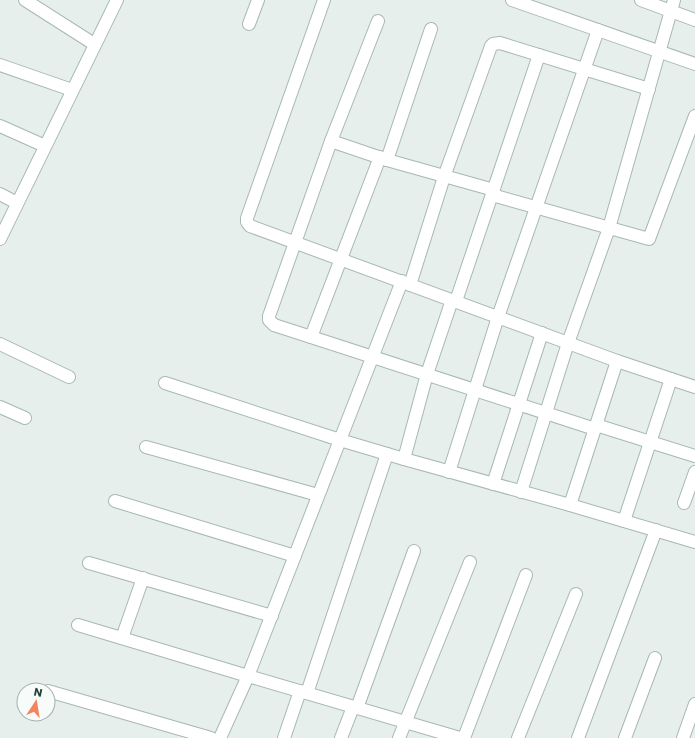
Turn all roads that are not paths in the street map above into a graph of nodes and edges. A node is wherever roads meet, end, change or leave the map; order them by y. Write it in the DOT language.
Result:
graph roads {
  1 [pos="25,0"];
  2 [pos="117,0"];
  3 [pos="258,0"];
  4 [pos="324,0"];
  5 [pos="512,0"];
  6 [pos="641,0"];
  7 [pos="673,5"];
  8 [pos="695,20"];
  9 [pos="378,21"];
  10 [pos="249,24"];
  11 [pos="431,29"];
  12 [pos="598,30"];
  13 [pos="94,44"];
  14 [pos="660,52"];
  15 [pos="539,55"];
  16 [pos="695,64"];
  17 [pos="0,65"];
  18 [pos="585,69"];
  19 [pos="649,89"];
  20 [pos="72,90"];
  21 [pos="695,116"];
  22 [pos="0,126"];
  23 [pos="331,141"];
  24 [pos="44,146"];
  25 [pos="383,158"];
  26 [pos="444,177"];
  27 [pos="493,193"];
  28 [pos="0,194"];
  29 [pos="17,203"];
  30 [pos="536,207"];
  31 [pos="609,228"];
  32 [pos="2,231"];
  33 [pos="294,242"];
  34 [pos="342,259"];
  35 [pos="406,283"];
  36 [pos="454,301"];
  37 [pos="498,317"];
  38 [pos="542,333"];
  39 [pos="311,337"];
  40 [pos="568,343"];
  41 [pos="0,344"];
  42 [pos="372,356"];
  43 [pos="617,361"];
  44 [pos="427,374"];
  45 [pos="69,377"];
  46 [pos="671,378"];
  47 [pos="165,383"];
  48 [pos="695,387"];
  49 [pos="475,390"];
  50 [pos="519,404"];
  51 [pos="0,407"];
  52 [pos="546,413"];
  53 [pos="25,418"];
  54 [pos="596,427"];
  55 [pos="340,440"];
  56 [pos="650,442"];
  57 [pos="146,447"];
  58 [pos="387,454"];
  59 [pos="695,456"];
  60 [pos="404,460"];
  61 [pos="449,472"];
  62 [pos="695,472"];
  63 [pos="493,484"];
  64 [pos="522,492"];
  65 [pos="318,495"];
  66 [pos="115,501"];
  67 [pos="684,503"];
  68 [pos="570,505"];
  69 [pos="624,521"];
  70 [pos="656,530"];
  71 [pos="695,542"];
  72 [pos="414,551"];
  73 [pos="295,556"];
  74 [pos="470,562"];
  75 [pos="89,563"];
  76 [pos="526,575"];
  77 [pos="143,578"];
  78 [pos="576,594"];
  79 [pos="272,616"];
  80 [pos="78,625"];
  81 [pos="122,638"];
  82 [pos="655,658"];
  83 [pos="248,676"];
  84 [pos="303,692"];
  85 [pos="56,694"];
  86 [pos="695,704"];
  87 [pos="355,707"];
  88 [pos="405,722"];
  89 [pos="177,733"];
  90 [pos="210,738"];
  91 [pos="220,738"];
  92 [pos="284,738"];
  93 [pos="341,738"];
  94 [pos="399,738"];
  95 [pos="460,738"];
  96 [pos="518,738"];
  97 [pos="578,738"];
  98 [pos="625,738"];
  99 [pos="683,738"];
  1 -- 13 [label="street"];
  2 -- 13 [label="street"];
  3 -- 10 [label="street"];
  4 -- 33 [label="street"];
  5 -- 12 [label="street"];
  6 -- 7 [label="street"];
  7 -- 8 [label="street"];
  7 -- 14 [label="street"];
  9 -- 23 [label="street"];
  11 -- 25 [label="street"];
  12 -- 14 [label="street"];
  12 -- 18 [label="street"];
  13 -- 20 [label="street"];
  14 -- 16 [label="street"];
  14 -- 19 [label="street"];
  15 -- 18 [label="street"];
  15 -- 26 [label="street"];
  15 -- 27 [label="street"];
  17 -- 20 [label="street"];
  18 -- 19 [label="street"];
  18 -- 30 [label="street"];
  19 -- 31 [label="street"];
  20 -- 24 [label="street"];
  21 -- 31 [label="street"];
  22 -- 24 [label="street"];
  23 -- 25 [label="street"];
  23 -- 33 [label="street"];
  24 -- 29 [label="street"];
  25 -- 26 [label="street"];
  25 -- 34 [label="street"];
  26 -- 27 [label="street"];
  26 -- 35 [label="street"];
  27 -- 30 [label="street"];
  27 -- 36 [label="street"];
  28 -- 29 [label="street"];
  29 -- 32 [label="street"];
  30 -- 31 [label="street"];
  30 -- 37 [label="street"];
  31 -- 40 [label="street"];
  33 -- 34 [label="street"];
  33 -- 39 [label="street"];
  34 -- 35 [label="street"];
  34 -- 39 [label="street"];
  35 -- 36 [label="street"];
  35 -- 42 [label="street"];
  36 -- 37 [label="street"];
  36 -- 44 [label="street"];
  37 -- 38 [label="street"];
  37 -- 49 [label="street"];
  38 -- 40 [label="street"];
  38 -- 50 [label="street"];
  39 -- 42 [label="street"];
  40 -- 43 [label="street"];
  40 -- 52 [label="street"];
  41 -- 45 [label="street"];
  42 -- 44 [label="street"];
  42 -- 55 [label="street"];
  43 -- 46 [label="street"];
  43 -- 54 [label="street"];
  44 -- 49 [label="street"];
  44 -- 60 [label="street"];
  46 -- 48 [label="street"];
  46 -- 56 [label="street"];
  47 -- 55 [label="street"];
  49 -- 50 [label="street"];
  49 -- 61 [label="street"];
  50 -- 52 [label="street"];
  50 -- 63 [label="street"];
  51 -- 53 [label="street"];
  52 -- 54 [label="street"];
  52 -- 64 [label="street"];
  54 -- 56 [label="street"];
  54 -- 68 [label="street"];
  55 -- 58 [label="street"];
  55 -- 65 [label="street"];
  56 -- 59 [label="street"];
  56 -- 69 [label="street"];
  57 -- 65 [label="street"];
  58 -- 60 [label="street"];
  58 -- 84 [label="street"];
  60 -- 61 [label="street"];
  61 -- 63 [label="street"];
  62 -- 67 [label="street"];
  63 -- 64 [label="street"];
  64 -- 68 [label="street"];
  65 -- 73 [label="street"];
  66 -- 73 [label="street"];
  68 -- 69 [label="street"];
  69 -- 70 [label="street"];
  70 -- 71 [label="street"];
  70 -- 97 [label="street"];
  72 -- 87 [label="street"];
  73 -- 79 [label="street"];
  74 -- 88 [label="street"];
  75 -- 77 [label="street"];
  76 -- 95 [label="street"];
  77 -- 79 [label="street"];
  77 -- 81 [label="street"];
  78 -- 96 [label="street"];
  79 -- 83 [label="street"];
  80 -- 81 [label="street"];
  81 -- 83 [label="street"];
  82 -- 98 [label="street"];
  83 -- 84 [label="street"];
  83 -- 91 [label="street"];
  84 -- 87 [label="street"];
  84 -- 92 [label="street"];
  85 -- 89 [label="street"];
  86 -- 99 [label="street"];
  87 -- 88 [label="street"];
  87 -- 93 [label="street"];
  88 -- 94 [label="street"];
  88 -- 95 [label="street"];
  89 -- 90 [label="street"];
}
